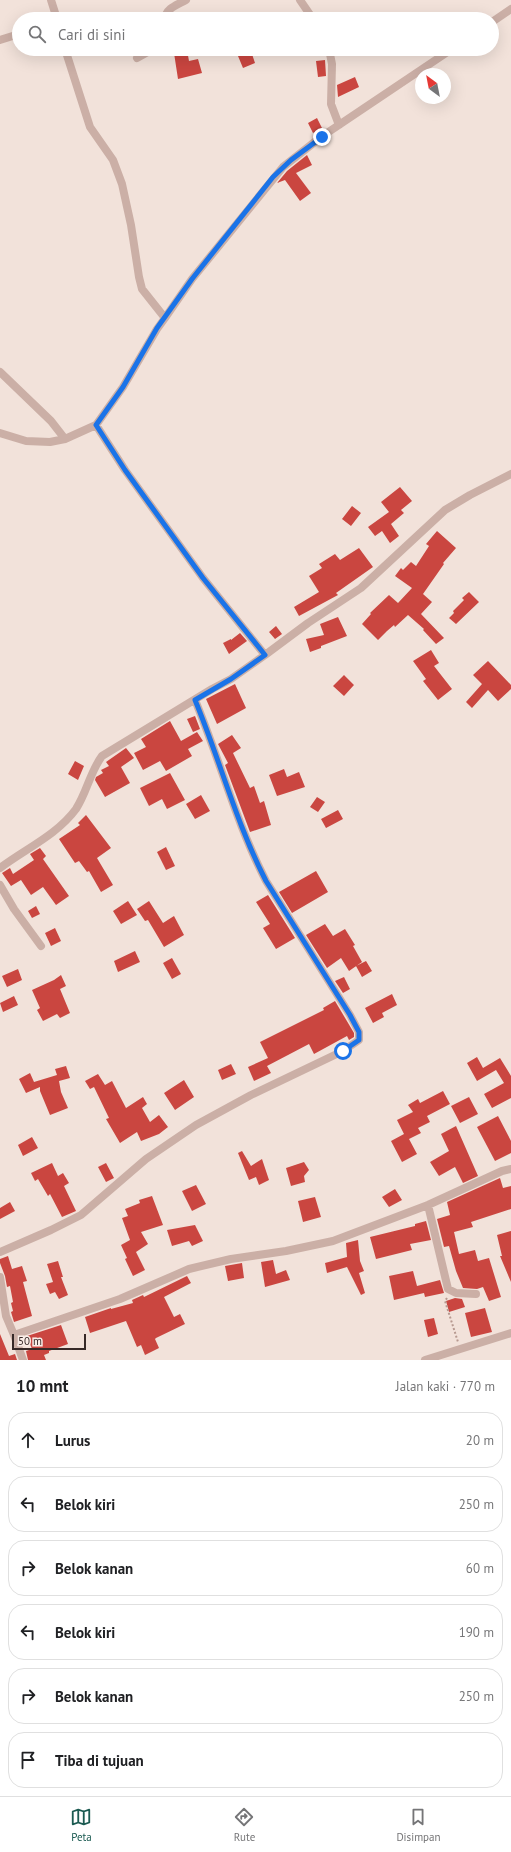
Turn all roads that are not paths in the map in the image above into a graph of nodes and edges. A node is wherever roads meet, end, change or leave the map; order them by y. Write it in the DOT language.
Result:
graph roads {
  1 [pos="52,0"];
  2 [pos="186,0"];
  3 [pos="300,0"];
  4 [pos="511,9"];
  5 [pos="55,12"];
  6 [pos="167,12"];
  7 [pos="308,12"];
  8 [pos="499,17"];
  9 [pos="12,36"];
  10 [pos="0,40"];
  11 [pos="67,56"];
  12 [pos="141,56"];
  13 [pos="330,56"];
  14 [pos="442,56"];
  15 [pos="137,58"];
  16 [pos="339,125"];
  17 [pos="165,318"];
  18 [pos="0,372"];
  19 [pos="96,425"];
  20 [pos="0,432"];
  21 [pos="64,439"];
  22 [pos="511,474"];
  23 [pos="265,655"];
  24 [pos="195,700"];
  25 [pos="0,868"];
  26 [pos="0,885"];
  27 [pos="41,946"];
  28 [pos="511,1169"];
  29 [pos="428,1204"];
  30 [pos="0,1252"];
  31 [pos="0,1277"];
  32 [pos="476,1294"];
  33 [pos="511,1333"];
  34 [pos="14,1334"];
  35 [pos="23,1360"];
  36 [pos="425,1360"];
  1 -- 5 [label="street"];
  2 -- 6 [label="street"];
  3 -- 7 [label="street"];
  4 -- 8 [label="street"];
  9 -- 10 [label="street"];
  11 -- 17 [label="street"];
  12 -- 15 [label="street"];
  13 -- 16 [label="street"];
  14 -- 16 [label="street"];
  16 -- 17 [label="street"];
  17 -- 19 [label="street"];
  18 -- 21 [label="street"];
  19 -- 21 [label="street"];
  19 -- 23 [label="street"];
  20 -- 21 [label="street"];
  22 -- 23 [label="street"];
  23 -- 24 [label="street"];
  24 -- 25 [label="street"];
  24 -- 30 [label="street"];
  26 -- 27 [label="street"];
  28 -- 29 [label="street"];
  29 -- 32 [label="street"];
  29 -- 34 [label="street"];
  31 -- 34 [label="street"];
  33 -- 36 [label="street"];
  34 -- 35 [label="street"];
}
